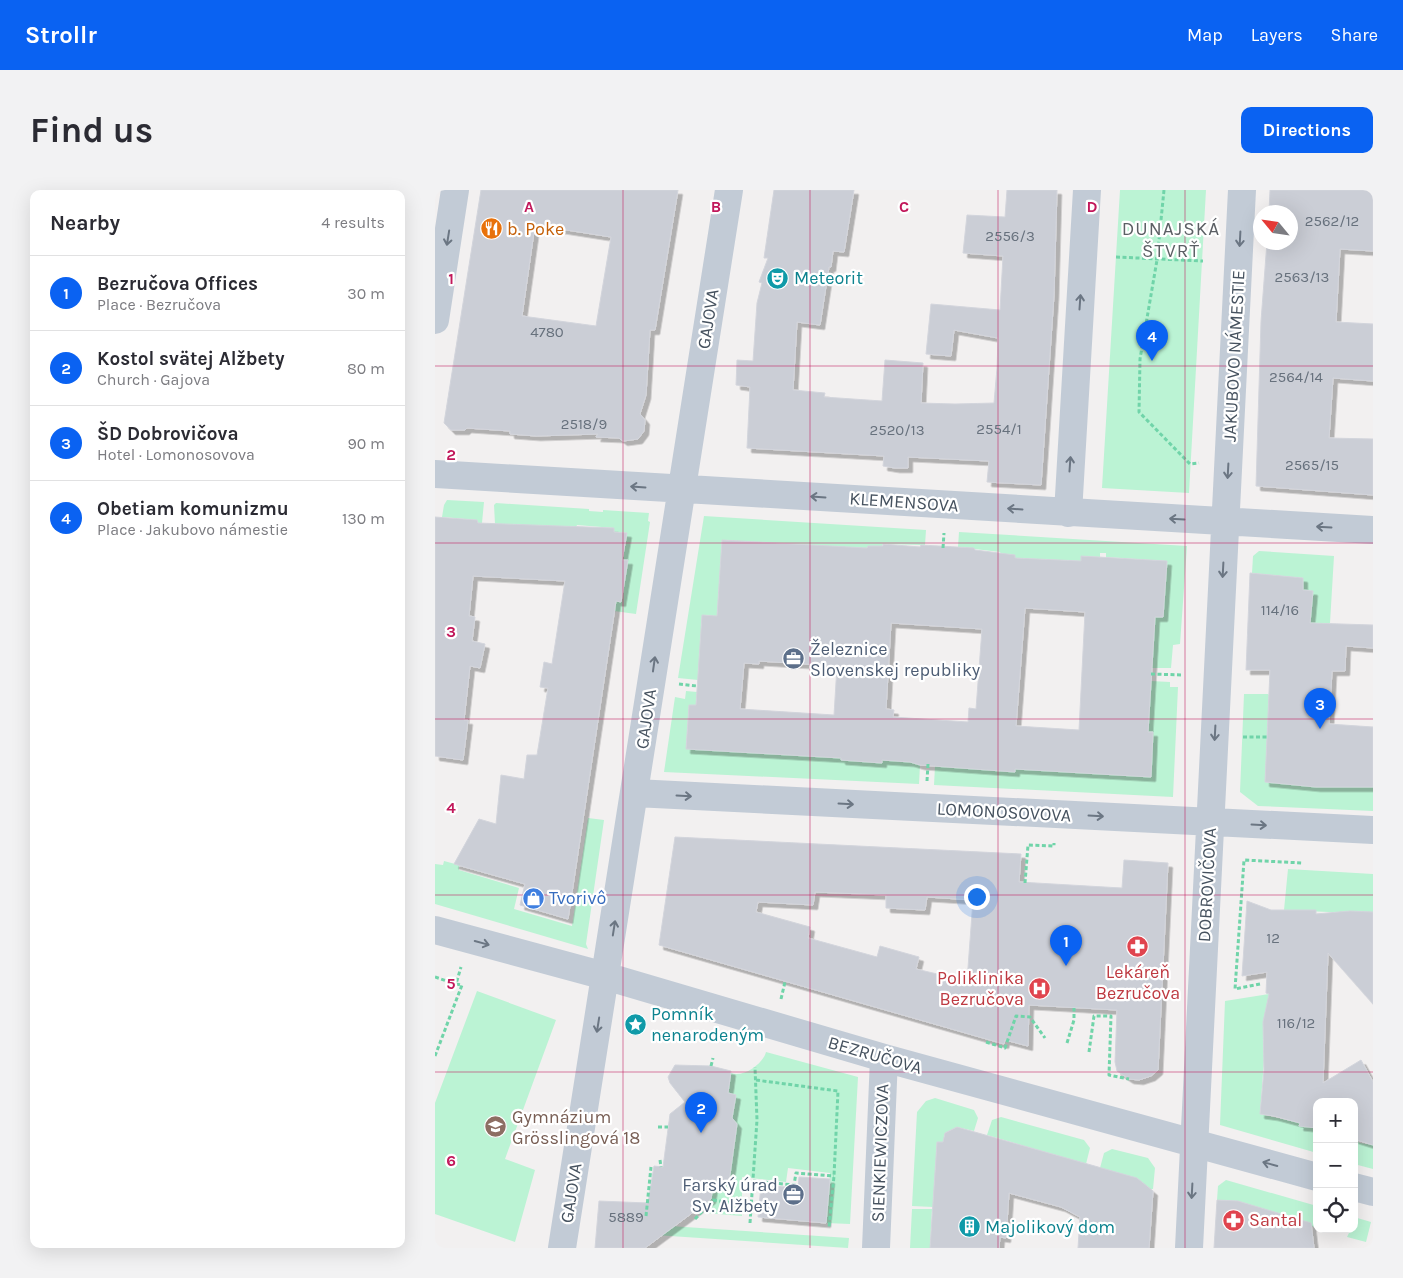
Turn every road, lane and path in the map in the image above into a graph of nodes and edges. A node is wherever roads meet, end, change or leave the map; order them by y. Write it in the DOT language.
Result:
graph roads {
  1 [pos="455,190"];
  2 [pos="729,190"];
  3 [pos="1087,190"];
  4 [pos="1164,190"];
  5 [pos="1242,190"];
  6 [pos="1116,257"];
  7 [pos="1157,260"];
  8 [pos="1203,261"];
  9 [pos="435,320"];
  10 [pos="1199,464"];
  11 [pos="435,474"];
  12 [pos="681,489"];
  13 [pos="1068,512"];
  14 [pos="1226,522"];
  15 [pos="945,525"];
  16 [pos="1373,530"];
  17 [pos="943,548"];
  18 [pos="1151,674"];
  19 [pos="1183,675"];
  20 [pos="673,684"];
  21 [pos="697,686"];
  22 [pos="1242,736"];
  23 [pos="1267,738"];
  24 [pos="928,764"];
  25 [pos="927,789"];
  26 [pos="635,793"];
  27 [pos="1211,821"];
  28 [pos="1373,830"];
  29 [pos="1054,839"];
  30 [pos="1302,863"];
  31 [pos="1025,883"];
  32 [pos="435,930"];
  33 [pos="1238,938"];
  34 [pos="1244,938"];
  35 [pos="462,965"];
  36 [pos="605,976"];
  37 [pos="435,977"];
  38 [pos="785,982"];
  39 [pos="456,984"];
  40 [pos="1260,984"];
  41 [pos="779,1006"];
  42 [pos="1074,1008"];
  43 [pos="1045,1038"];
  44 [pos="986,1042"];
  45 [pos="1067,1043"];
  46 [pos="1089,1052"];
  47 [pos="435,1056"];
  48 [pos="713,1058"];
  49 [pos="884,1058"];
  50 [pos="711,1066"];
  51 [pos="755,1067"];
  52 [pos="1129,1079"];
  53 [pos="756,1080"];
  54 [pos="659,1127"];
  55 [pos="668,1127"];
  56 [pos="1195,1143"];
  57 [pos="660,1160"];
  58 [pos="661,1167"];
  59 [pos="651,1168"];
  60 [pos="834,1176"];
  61 [pos="1313,1176"];
  62 [pos="753,1180"];
  63 [pos="1358,1188"];
  64 [pos="1373,1192"];
  65 [pos="751,1206"];
  66 [pos="760,1208"];
  67 [pos="646,1216"];
  68 [pos="695,1219"];
  69 [pos="750,1223"];
  70 [pos="829,1228"];
  71 [pos="562,1248"];
  72 [pos="876,1248"];
  73 [pos="1189,1248"];
  1 -- 9 [label="street, one-way"];
  2 -- 12 [label="street, GAJOVA"];
  13 -- 3 [label="street, one-way"];
  4 -- 7 [label="path"];
  5 -- 14 [label="street, JAKUBOVO NÁMESTIE, one-way"];
  6 -- 7 [label="path"];
  7 -- 8 [label="path"];
  7 -- 10 [label="path"];
  12 -- 11 [label="street, KLEMENSOVA, one-way"];
  13 -- 12 [label="street, KLEMENSOVA, one-way"];
  26 -- 12 [label="street, GAJOVA, one-way"];
  14 -- 13 [label="street, KLEMENSOVA, one-way"];
  16 -- 14 [label="street, KLEMENSOVA, one-way"];
  14 -- 27 [label="street, DOBROVIČOVA, one-way"];
  15 -- 17 [label="path"];
  18 -- 19 [label="path"];
  20 -- 21 [label="path"];
  22 -- 23 [label="path"];
  24 -- 25 [label="path"];
  26 -- 27 [label="street, LOMONOSOVOVA, one-way"];
  36 -- 26 [label="street, GAJOVA, one-way"];
  27 -- 28 [label="street, LOMONOSOVOVA, one-way"];
  27 -- 56 [label="street, DOBROVIČOVA"];
  29 -- 31 [label="path"];
  30 -- 33 [label="path"];
  32 -- 36 [label="street, BEZRUČOVA, one-way"];
  33 -- 34 [label="path"];
  33 -- 40 [label="path"];
  35 -- 39 [label="path"];
  36 -- 49 [label="street, BEZRUČOVA"];
  36 -- 71 [label="street, GAJOVA, one-way"];
  37 -- 39 [label="path"];
  38 -- 41 [label="path"];
  39 -- 47 [label="path"];
  42 -- 45 [label="path"];
  43 -- 44 [label="path"];
  46 -- 52 [label="path"];
  48 -- 50 [label="path"];
  49 -- 56 [label="street, BEZRUČOVA"];
  49 -- 72 [label="street, SIENKIEWICZOVA"];
  51 -- 53 [label="path"];
  53 -- 60 [label="path"];
  53 -- 62 [label="path"];
  54 -- 55 [label="path"];
  61 -- 56 [label="street, BEZRUČOVA, one-way"];
  56 -- 73 [label="street, DOBROVIČOVA, one-way"];
  57 -- 58 [label="path"];
  59 -- 67 [label="path"];
  60 -- 62 [label="path"];
  60 -- 70 [label="path"];
  62 -- 65 [label="path"];
  63 -- 64 [label="street"];
  65 -- 66 [label="path"];
  65 -- 68 [label="path"];
  65 -- 69 [label="path"];
}
